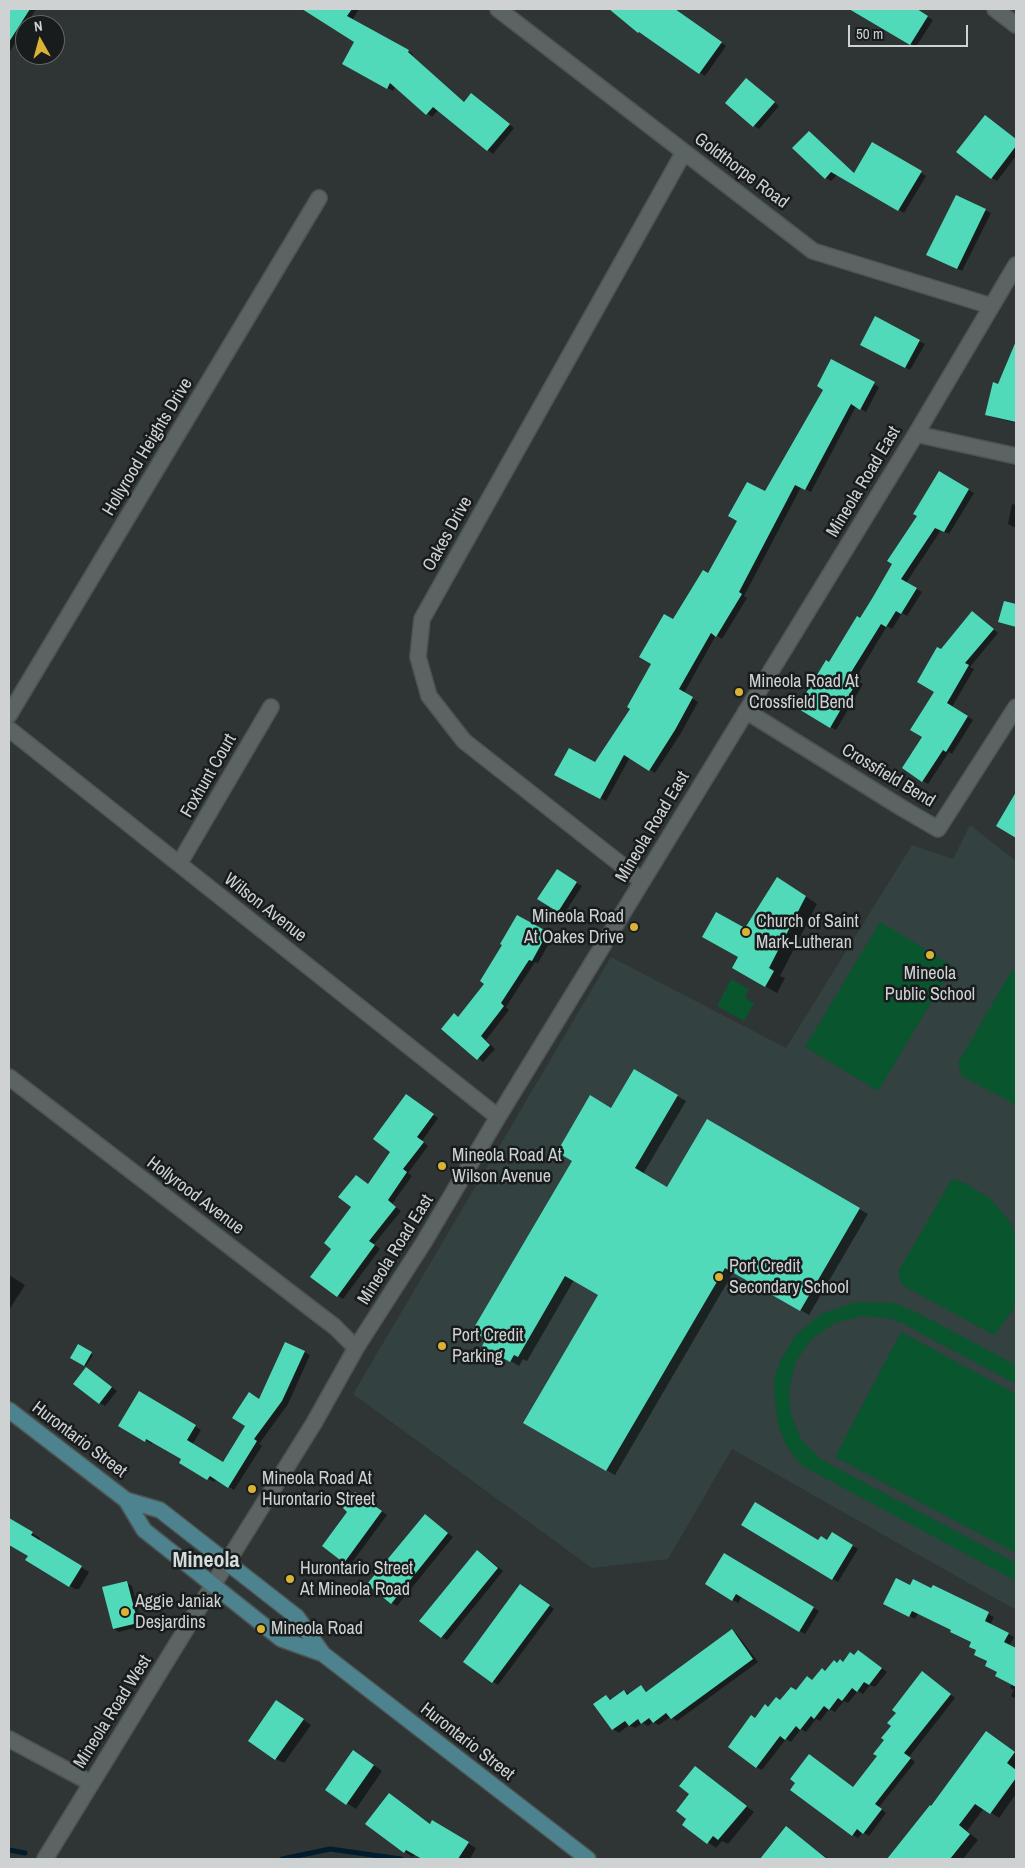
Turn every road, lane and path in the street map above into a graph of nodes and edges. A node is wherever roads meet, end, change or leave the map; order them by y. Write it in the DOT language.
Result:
graph roads {
  1 [pos="498,9"];
  2 [pos="995,9"];
  3 [pos="1016,25"];
  4 [pos="684,152"];
  5 [pos="319,198"];
  6 [pos="1016,265"];
  7 [pos="991,306"];
  8 [pos="916,434"];
  9 [pos="1016,456"];
  10 [pos="271,707"];
  11 [pos="1016,707"];
  12 [pos="746,711"];
  13 [pos="9,715"];
  14 [pos="9,729"];
  15 [pos="179,864"];
  16 [pos="642,881"];
  17 [pos="9,1077"];
  18 [pos="498,1117"];
  19 [pos="356,1348"];
  20 [pos="9,1410"];
  21 [pos="126,1500"];
  22 [pos="227,1562"];
  23 [pos="213,1584"];
  24 [pos="323,1654"];
  25 [pos="9,1739"];
  26 [pos="91,1783"];
  27 [pos="45,1859"];
  28 [pos="588,1859"];
  1 -- 4 [label="street, Goldthorpe Road"];
  2 -- 3 [label="street"];
  4 -- 7 [label="street, Goldthorpe Road"];
  4 -- 16 [label="street, Oakes Drive"];
  5 -- 13 [label="street, Hollyrood Heights Drive"];
  6 -- 7 [label="street, Mineola Road East"];
  7 -- 8 [label="street, Mineola Road East"];
  8 -- 9 [label="street"];
  8 -- 12 [label="street, Mineola Road East"];
  10 -- 15 [label="street, Foxhunt Court"];
  11 -- 12 [label="street, Crossfield Bend"];
  12 -- 16 [label="street, Mineola Road East"];
  14 -- 15 [label="street, Wilson Avenue"];
  15 -- 18 [label="street, Wilson Avenue"];
  16 -- 18 [label="street, Mineola Road East"];
  17 -- 19 [label="street, Hollyrood Avenue"];
  18 -- 19 [label="street, Mineola Road East"];
  19 -- 22 [label="street, Mineola Road East"];
  20 -- 21 [label="main road, Hurontario Street"];
  21 -- 22 [label="main road, Hurontario Street"];
  21 -- 23 [label="main road, Hurontario Street"];
  22 -- 23 [label="street"];
  22 -- 24 [label="main road, Hurontario Street"];
  23 -- 24 [label="main road, Hurontario Street"];
  23 -- 26 [label="street, Mineola Road West"];
  24 -- 28 [label="main road, Hurontario Street"];
  25 -- 26 [label="street"];
  26 -- 27 [label="street, Mineola Road West"];
}
